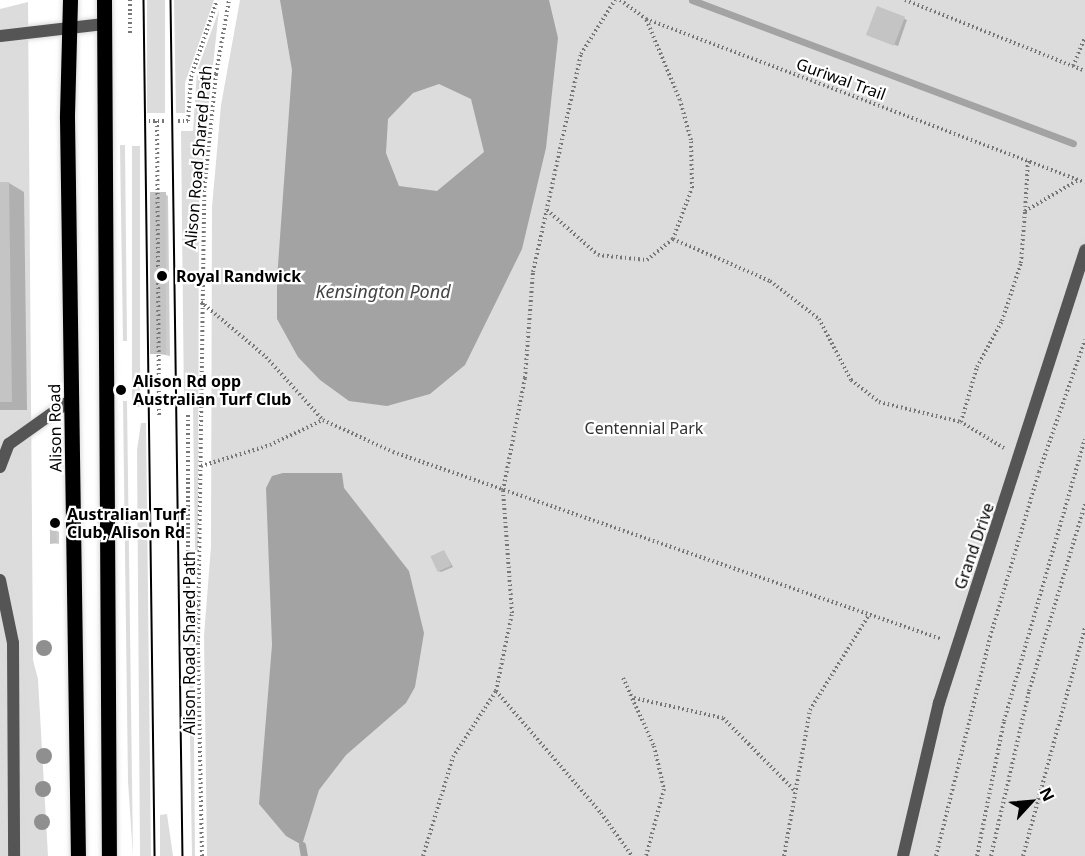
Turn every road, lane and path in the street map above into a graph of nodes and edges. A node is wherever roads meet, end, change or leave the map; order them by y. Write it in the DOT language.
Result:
graph roads {
  1 [pos="70,0"];
  2 [pos="104,0"];
  3 [pos="130,0"];
  4 [pos="217,0"];
  5 [pos="229,0"];
  6 [pos="617,0"];
  7 [pos="905,0"];
  8 [pos="646,19"];
  9 [pos="104,24"];
  10 [pos="69,26"];
  11 [pos="130,33"];
  12 [pos="0,36"];
  13 [pos="1085,38"];
  14 [pos="1073,66"];
  15 [pos="1085,71"];
  16 [pos="149,121"];
  17 [pos="157,121"];
  18 [pos="166,121"];
  19 [pos="178,121"];
  20 [pos="1028,161"];
  21 [pos="1078,180"];
  22 [pos="1085,182"];
  23 [pos="546,210"];
  24 [pos="1025,211"];
  25 [pos="673,239"];
  26 [pos="1085,250"];
  27 [pos="201,301"];
  28 [pos="1085,340"];
  29 [pos="72,399"];
  30 [pos="159,415"];
  31 [pos="188,415"];
  32 [pos="324,420"];
  33 [pos="961,422"];
  34 [pos="1085,439"];
  35 [pos="1020,458"];
  36 [pos="201,466"];
  37 [pos="0,467"];
  38 [pos="503,490"];
  39 [pos="1085,504"];
  40 [pos="0,580"];
  41 [pos="199,606"];
  42 [pos="869,615"];
  43 [pos="1085,628"];
  44 [pos="957,645"];
  45 [pos="623,678"];
  46 [pos="496,691"];
  47 [pos="634,698"];
  48 [pos="794,791"];
  49 [pos="14,856"];
  50 [pos="78,856"];
  51 [pos="109,856"];
  52 [pos="202,856"];
  53 [pos="423,856"];
  54 [pos="632,856"];
  55 [pos="646,856"];
  56 [pos="784,856"];
  57 [pos="903,856"];
  58 [pos="936,856"];
  59 [pos="977,856"];
  60 [pos="991,856"];
  61 [pos="1023,856"];
  1 -- 10 [label="main road, Alison Road"];
  2 -- 9 [label="main road"];
  3 -- 11 [label="path"];
  4 -- 19 [label="path"];
  5 -- 27 [label="path, Alison Road Shared Path"];
  6 -- 8 [label="path, Guriwal Trail"];
  6 -- 23 [label="path"];
  7 -- 14 [label="path"];
  8 -- 20 [label="path, Guriwal Trail"];
  8 -- 25 [label="path"];
  9 -- 10 [label="street"];
  9 -- 51 [label="main road"];
  10 -- 12 [label="street"];
  10 -- 29 [label="main road, Alison Road"];
  13 -- 14 [label="path"];
  14 -- 15 [label="path"];
  16 -- 17 [label="path"];
  17 -- 18 [label="path"];
  17 -- 30 [label="path"];
  20 -- 21 [label="path, Guriwal Trail"];
  20 -- 24 [label="path"];
  21 -- 22 [label="path, Guriwal Trail"];
  21 -- 24 [label="path"];
  23 -- 25 [label="path"];
  23 -- 38 [label="path"];
  24 -- 33 [label="path"];
  25 -- 33 [label="path"];
  26 -- 35 [label="street, Grand Drive"];
  27 -- 32 [label="path"];
  27 -- 36 [label="path, Alison Road Shared Path"];
  28 -- 58 [label="path"];
  29 -- 37 [label="street"];
  29 -- 50 [label="main road, Alison Road"];
  31 -- 41 [label="path"];
  32 -- 36 [label="path"];
  32 -- 38 [label="path"];
  33 -- 35 [label="path"];
  34 -- 59 [label="path"];
  35 -- 44 [label="street, Grand Drive"];
  36 -- 41 [label="path, Alison Road Shared Path"];
  38 -- 42 [label="path"];
  38 -- 46 [label="path"];
  39 -- 60 [label="path"];
  40 -- 49 [label="street"];
  41 -- 52 [label="path, Alison Road Shared Path"];
  42 -- 44 [label="path"];
  42 -- 48 [label="path"];
  43 -- 61 [label="path"];
  44 -- 57 [label="street, Grand Drive"];
  45 -- 47 [label="path"];
  46 -- 53 [label="path"];
  46 -- 54 [label="path"];
  47 -- 48 [label="path"];
  47 -- 55 [label="path"];
  48 -- 56 [label="path"];
}
